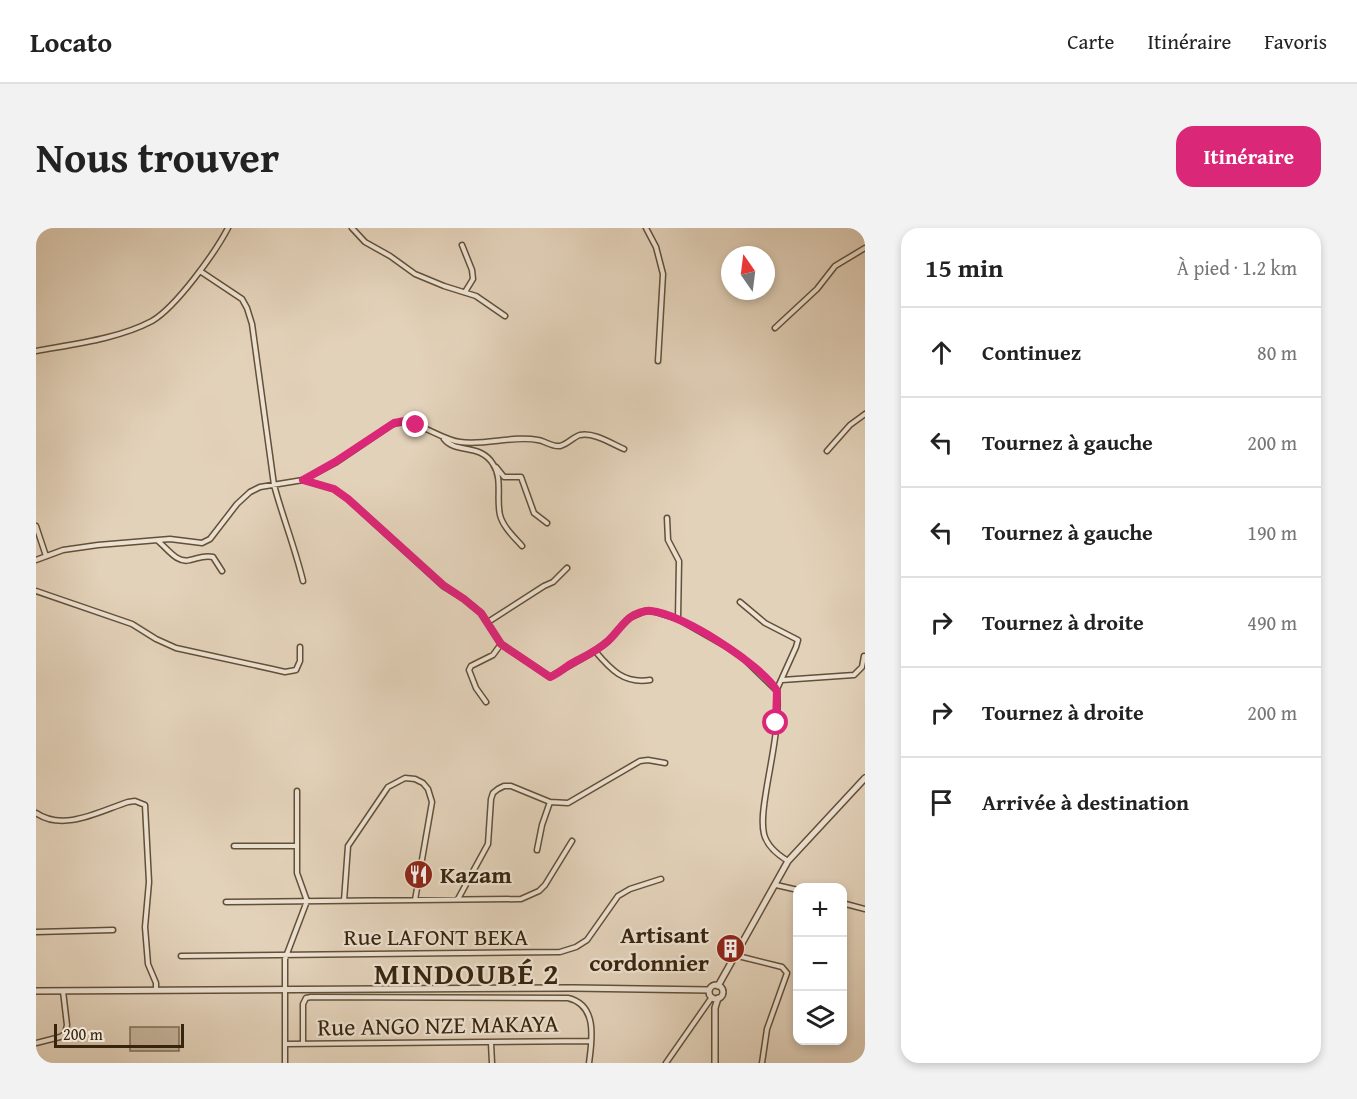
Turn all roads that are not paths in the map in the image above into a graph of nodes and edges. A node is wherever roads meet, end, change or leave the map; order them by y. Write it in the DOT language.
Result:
graph roads {
  1 [pos="228,228"];
  2 [pos="353,228"];
  3 [pos="646,228"];
  4 [pos="462,245"];
  5 [pos="865,248"];
  6 [pos="200,271"];
  7 [pos="464,292"];
  8 [pos="505,316"];
  9 [pos="775,328"];
  10 [pos="36,351"];
  11 [pos="658,361"];
  12 [pos="865,414"];
  13 [pos="444,438"];
  14 [pos="624,449"];
  15 [pos="827,451"];
  16 [pos="495,467"];
  17 [pos="303,480"];
  18 [pos="274,485"];
  19 [pos="667,518"];
  20 [pos="547,523"];
  21 [pos="36,526"];
  22 [pos="158,541"];
  23 [pos="522,546"];
  24 [pos="46,556"];
  25 [pos="36,560"];
  26 [pos="567,568"];
  27 [pos="222,571"];
  28 [pos="303,581"];
  29 [pos="36,591"];
  30 [pos="740,602"];
  31 [pos="678,618"];
  32 [pos="488,622"];
  33 [pos="501,644"];
  34 [pos="300,647"];
  35 [pos="595,651"];
  36 [pos="864,656"];
  37 [pos="650,680"];
  38 [pos="782,680"];
  39 [pos="777,688"];
  40 [pos="486,702"];
  41 [pos="665,763"];
  42 [pos="865,778"];
  43 [pos="297,790"];
  44 [pos="550,802"];
  45 [pos="36,813"];
  46 [pos="572,841"];
  47 [pos="234,846"];
  48 [pos="297,846"];
  49 [pos="537,850"];
  50 [pos="788,861"];
  51 [pos="661,879"];
  52 [pos="776,885"];
  53 [pos="793,889"];
  54 [pos="415,900"];
  55 [pos="458,900"];
  56 [pos="307,901"];
  57 [pos="344,901"];
  58 [pos="226,902"];
  59 [pos="847,904"];
  60 [pos="865,909"];
  61 [pos="113,930"];
  62 [pos="36,932"];
  63 [pos="286,954"];
  64 [pos="734,955"];
  65 [pos="181,956"];
  66 [pos="718,986"];
  67 [pos="286,990"];
  68 [pos="709,990"];
  69 [pos="156,991"];
  70 [pos="36,992"];
  71 [pos="63,992"];
  72 [pos="715,997"];
  73 [pos="591,1041"];
  74 [pos="36,1043"];
  75 [pos="491,1043"];
  76 [pos="286,1044"];
  77 [pos="303,1044"];
  78 [pos="285,1063"];
  79 [pos="492,1063"];
  80 [pos="589,1063"];
  81 [pos="666,1063"];
  82 [pos="715,1063"];
  83 [pos="762,1063"];
  1 -- 6 [label="street"];
  2 -- 7 [label="street"];
  3 -- 11 [label="street"];
  4 -- 7 [label="street"];
  5 -- 9 [label="street"];
  6 -- 10 [label="street"];
  6 -- 18 [label="street"];
  7 -- 8 [label="street"];
  12 -- 15 [label="street"];
  13 -- 14 [label="street"];
  13 -- 16 [label="street"];
  13 -- 17 [label="street"];
  16 -- 20 [label="street"];
  16 -- 23 [label="street"];
  17 -- 18 [label="street"];
  17 -- 32 [label="street"];
  18 -- 22 [label="street"];
  18 -- 28 [label="street"];
  19 -- 31 [label="street"];
  21 -- 24 [label="street"];
  22 -- 24 [label="street"];
  22 -- 27 [label="street"];
  24 -- 25 [label="street"];
  26 -- 32 [label="street"];
  29 -- 34 [label="street"];
  30 -- 38 [label="street"];
  31 -- 35 [label="street"];
  31 -- 39 [label="street"];
  32 -- 33 [label="street"];
  33 -- 35 [label="street"];
  33 -- 40 [label="street"];
  35 -- 37 [label="street"];
  36 -- 38 [label="street"];
  38 -- 39 [label="street"];
  39 -- 50 [label="street"];
  41 -- 44 [label="street"];
  42 -- 50 [label="street"];
  43 -- 48 [label="street"];
  44 -- 49 [label="street"];
  44 -- 55 [label="street"];
  45 -- 69 [label="street"];
  46 -- 55 [label="street"];
  47 -- 48 [label="street"];
  48 -- 56 [label="street"];
  50 -- 52 [label="street"];
  51 -- 63 [label="street, Rue LAFONT BEKA"];
  52 -- 53 [label="street"];
  52 -- 64 [label="street"];
  54 -- 55 [label="street"];
  54 -- 57 [label="street"];
  54 -- 57 [label="street"];
  56 -- 57 [label="street"];
  56 -- 58 [label="street"];
  56 -- 63 [label="street"];
  59 -- 60 [label="street"];
  61 -- 62 [label="street"];
  63 -- 65 [label="street, Rue LAFONT BEKA"];
  63 -- 67 [label="street"];
  64 -- 66 [label="street"];
  64 -- 83 [label="street"];
  66 -- 68 [label="street"];
  66 -- 72 [label="street"];
  67 -- 68 [label="street"];
  67 -- 69 [label="street"];
  67 -- 76 [label="street"];
  68 -- 72 [label="street"];
  69 -- 71 [label="street"];
  70 -- 71 [label="street"];
  71 -- 74 [label="street"];
  72 -- 81 [label="street"];
  72 -- 82 [label="street"];
  73 -- 75 [label="street, Rue ANGO NZE MAKAYA"];
  73 -- 77 [label="street"];
  73 -- 80 [label="street"];
  75 -- 77 [label="street, Rue ANGO NZE MAKAYA"];
  75 -- 79 [label="street"];
  76 -- 77 [label="street, Rue ANGO NZE MAKAYA"];
  76 -- 78 [label="street"];
}
